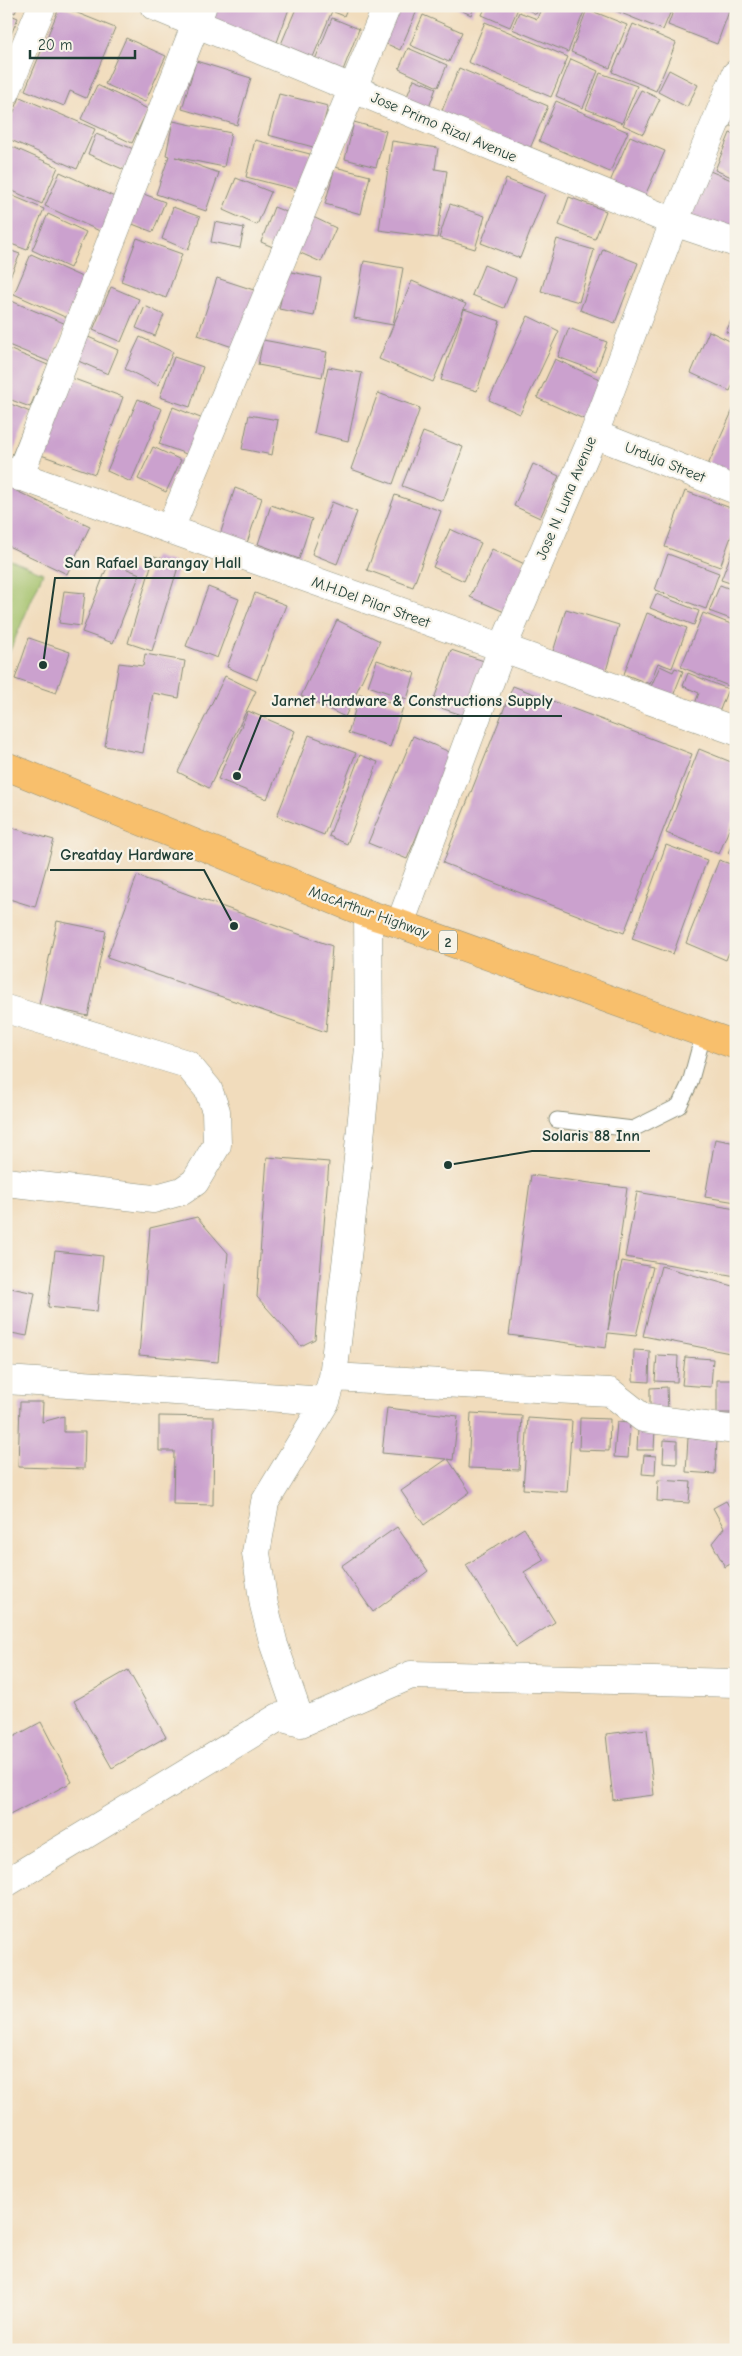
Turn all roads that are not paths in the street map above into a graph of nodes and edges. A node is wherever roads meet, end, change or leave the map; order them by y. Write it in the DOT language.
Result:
graph roads {
  1 [pos="42,6"];
  2 [pos="154,6"];
  3 [pos="387,6"];
  4 [pos="199,15"];
  5 [pos="736,74"];
  6 [pos="354,89"];
  7 [pos="6,92"];
  8 [pos="674,222"];
  9 [pos="736,243"];
  10 [pos="594,434"];
  11 [pos="13,474"];
  12 [pos="736,490"];
  13 [pos="170,529"];
  14 [pos="502,649"];
  15 [pos="736,731"];
  16 [pos="6,766"];
  17 [pos="368,914"];
  18 [pos="400,924"];
  19 [pos="6,1009"];
  20 [pos="703,1035"];
  21 [pos="736,1045"];
  22 [pos="557,1120"];
  23 [pos="6,1182"];
  24 [pos="6,1380"];
  25 [pos="329,1389"];
  26 [pos="736,1430"];
  27 [pos="736,1683"];
  28 [pos="300,1723"];
  29 [pos="6,1883"];
  1 -- 7 [label="street"];
  2 -- 4 [label="street, Jose Primo Rizal Avenue"];
  3 -- 6 [label="street"];
  4 -- 6 [label="street, Jose Primo Rizal Avenue"];
  4 -- 11 [label="street"];
  5 -- 8 [label="street, Jose N. Luna Avenue"];
  6 -- 8 [label="street, Jose Primo Rizal Avenue"];
  6 -- 13 [label="street"];
  8 -- 9 [label="street, Jose Primo Rizal Avenue"];
  8 -- 10 [label="street, Jose N. Luna Avenue"];
  10 -- 12 [label="street, Urduja Street"];
  10 -- 14 [label="street, Jose N. Luna Avenue"];
  11 -- 13 [label="street, M.H.Del Pilar Street"];
  13 -- 14 [label="street, M.H.Del Pilar Street"];
  14 -- 15 [label="street, M.H.Del Pilar Street"];
  14 -- 18 [label="street, Jose N. Luna Avenue"];
  16 -- 17 [label="highway, MacArthur Highway / 2"];
  17 -- 18 [label="highway, MacArthur Highway / 2"];
  17 -- 25 [label="street"];
  18 -- 20 [label="highway, MacArthur Highway / 2"];
  19 -- 23 [label="street"];
  20 -- 21 [label="highway, MacArthur Highway / 2"];
  20 -- 22 [label="lane"];
  24 -- 25 [label="street"];
  25 -- 26 [label="street"];
  25 -- 28 [label="street"];
  27 -- 28 [label="street"];
  28 -- 29 [label="street"];
}
